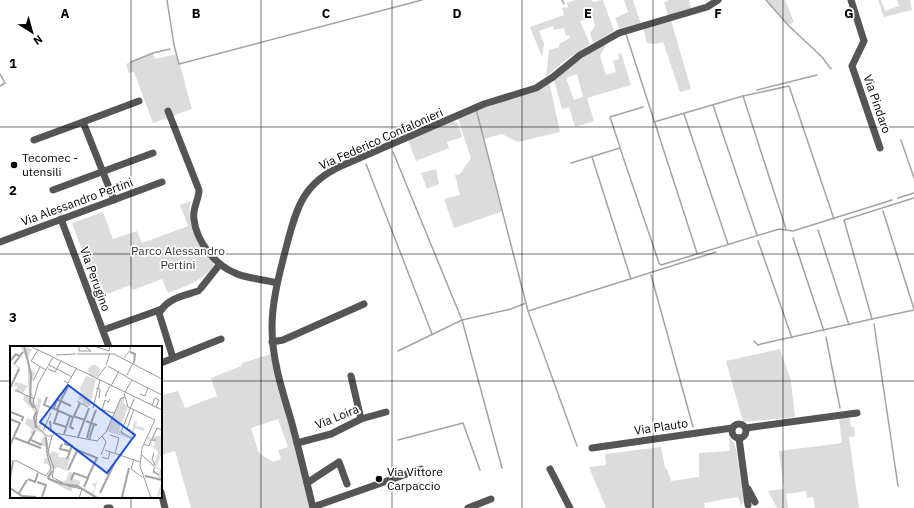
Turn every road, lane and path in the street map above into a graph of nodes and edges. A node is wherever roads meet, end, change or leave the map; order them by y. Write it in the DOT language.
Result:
graph roads {
  1 [pos="718,0"];
  2 [pos="851,0"];
  3 [pos="139,101"];
  4 [pos="168,111"];
  5 [pos="83,122"];
  6 [pos="34,140"];
  7 [pos="880,148"];
  8 [pos="154,153"];
  9 [pos="103,171"];
  10 [pos="162,182"];
  11 [pos="53,190"];
  12 [pos="114,200"];
  13 [pos="61,219"];
  14 [pos="0,242"];
  15 [pos="220,264"];
  16 [pos="277,283"];
  17 [pos="364,304"];
  18 [pos="162,309"];
  19 [pos="106,329"];
  20 [pos="221,339"];
  21 [pos="272,342"];
  22 [pos="109,346"];
  23 [pos="173,358"];
  24 [pos="162,363"];
  25 [pos="351,376"];
  26 [pos="386,412"];
  27 [pos="857,413"];
  28 [pos="361,418"];
  29 [pos="732,428"];
  30 [pos="746,428"];
  31 [pos="739,438"];
  32 [pos="297,442"];
  33 [pos="592,448"];
  34 [pos="421,469"];
  35 [pos="550,469"];
  36 [pos="307,483"];
  37 [pos="347,484"];
  38 [pos="162,496"];
  39 [pos="490,499"];
  40 [pos="750,505"];
  41 [pos="107,508"];
  42 [pos="110,508"];
  43 [pos="165,508"];
  44 [pos="313,508"];
  45 [pos="468,508"];
  46 [pos="570,508"];
  47 [pos="760,508"];
  1 -- 16 [label="street, Via Federico Confalonieri"];
  2 -- 7 [label="street, Via Pindaro"];
  3 -- 5 [label="street"];
  4 -- 15 [label="street"];
  5 -- 6 [label="street"];
  5 -- 9 [label="street"];
  8 -- 9 [label="street"];
  9 -- 11 [label="street"];
  9 -- 12 [label="street"];
  10 -- 12 [label="street, Via Alessandro Pertini"];
  12 -- 13 [label="street, Via Alessandro Pertini"];
  13 -- 14 [label="street, Via Alessandro Pertini"];
  13 -- 22 [label="street, Via Perugino"];
  15 -- 16 [label="street"];
  15 -- 18 [label="street, Via Perugino"];
  16 -- 21 [label="street, Via Federico Confalonieri"];
  17 -- 21 [label="street"];
  18 -- 19 [label="street, Via Perugino"];
  18 -- 23 [label="street"];
  20 -- 23 [label="street"];
  21 -- 32 [label="street, Via Federico Confalonieri"];
  23 -- 24 [label="street"];
  25 -- 28 [label="street"];
  26 -- 28 [label="street, Via Loira"];
  27 -- 30 [label="street, Via Plauto"];
  28 -- 32 [label="street, Via Loira"];
  29 -- 30 [label="street, Via Plauto"];
  29 -- 31 [label="street"];
  29 -- 33 [label="street, Via Plauto"];
  30 -- 31 [label="street"];
  31 -- 40 [label="street"];
  32 -- 36 [label="street, Via Federico Confalonieri"];
  34 -- 44 [label="street"];
  35 -- 46 [label="street"];
  36 -- 37 [label="street"];
  36 -- 44 [label="street, Via Federico Confalonieri"];
  38 -- 43 [label="street"];
  39 -- 45 [label="street"];
  40 -- 47 [label="street"];
  41 -- 42 [label="street"];
}
